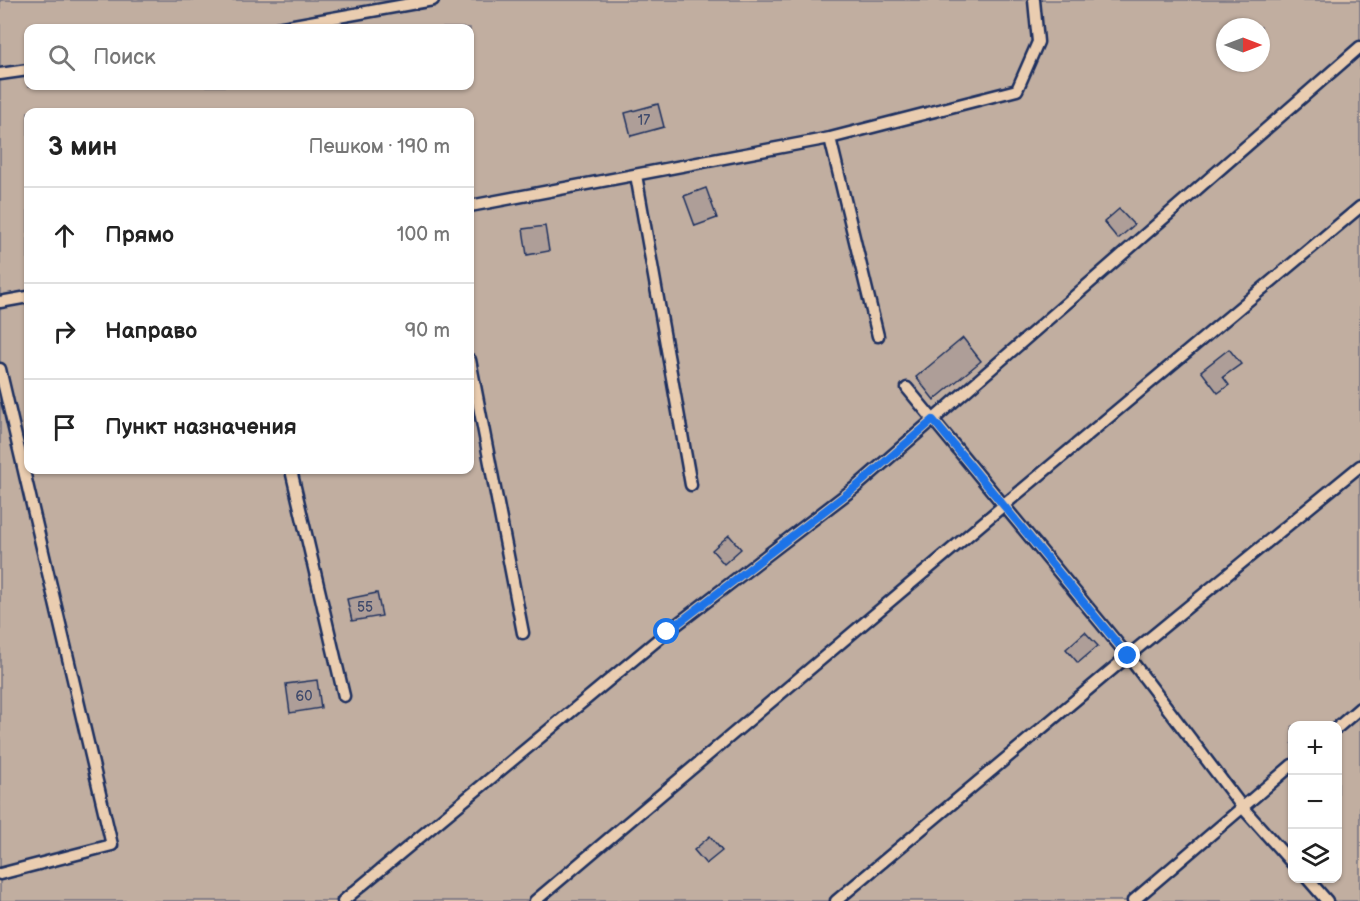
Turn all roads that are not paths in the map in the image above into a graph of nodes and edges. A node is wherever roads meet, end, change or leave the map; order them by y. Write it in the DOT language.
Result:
graph roads {
  1 [pos="434,0"];
  2 [pos="1034,0"];
  3 [pos="299,24"];
  4 [pos="1360,47"];
  5 [pos="24,71"];
  6 [pos="0,74"];
  7 [pos="830,138"];
  8 [pos="636,175"];
  9 [pos="474,205"];
  10 [pos="1360,207"];
  11 [pos="24,298"];
  12 [pos="0,302"];
  13 [pos="878,336"];
  14 [pos="0,369"];
  15 [pos="474,381"];
  16 [pos="907,388"];
  17 [pos="933,420"];
  18 [pos="1360,466"];
  19 [pos="24,471"];
  20 [pos="25,474"];
  21 [pos="292,474"];
  22 [pos="691,484"];
  23 [pos="1004,505"];
  24 [pos="523,633"];
  25 [pos="1128,656"];
  26 [pos="344,696"];
  27 [pos="1360,708"];
  28 [pos="1342,724"];
  29 [pos="1288,769"];
  30 [pos="1243,808"];
  31 [pos="1288,858"];
  32 [pos="0,874"];
  33 [pos="1311,883"];
  34 [pos="344,901"];
  35 [pos="535,901"];
  36 [pos="836,901"];
  37 [pos="1134,901"];
  38 [pos="1327,901"];
  1 -- 3 [label="lane"];
  2 -- 7 [label="lane"];
  4 -- 17 [label="lane"];
  5 -- 6 [label="lane"];
  7 -- 8 [label="lane"];
  7 -- 13 [label="lane"];
  8 -- 9 [label="lane"];
  8 -- 22 [label="lane"];
  10 -- 23 [label="lane"];
  11 -- 12 [label="lane"];
  14 -- 19 [label="lane"];
  15 -- 24 [label="lane"];
  16 -- 17 [label="lane"];
  17 -- 23 [label="lane"];
  17 -- 34 [label="lane"];
  18 -- 25 [label="lane"];
  20 -- 32 [label="lane"];
  21 -- 26 [label="lane"];
  23 -- 25 [label="lane"];
  23 -- 35 [label="lane"];
  25 -- 30 [label="lane"];
  25 -- 36 [label="lane"];
  27 -- 28 [label="lane"];
  29 -- 30 [label="lane"];
  30 -- 31 [label="lane"];
  30 -- 37 [label="lane"];
  33 -- 38 [label="lane"];
}
